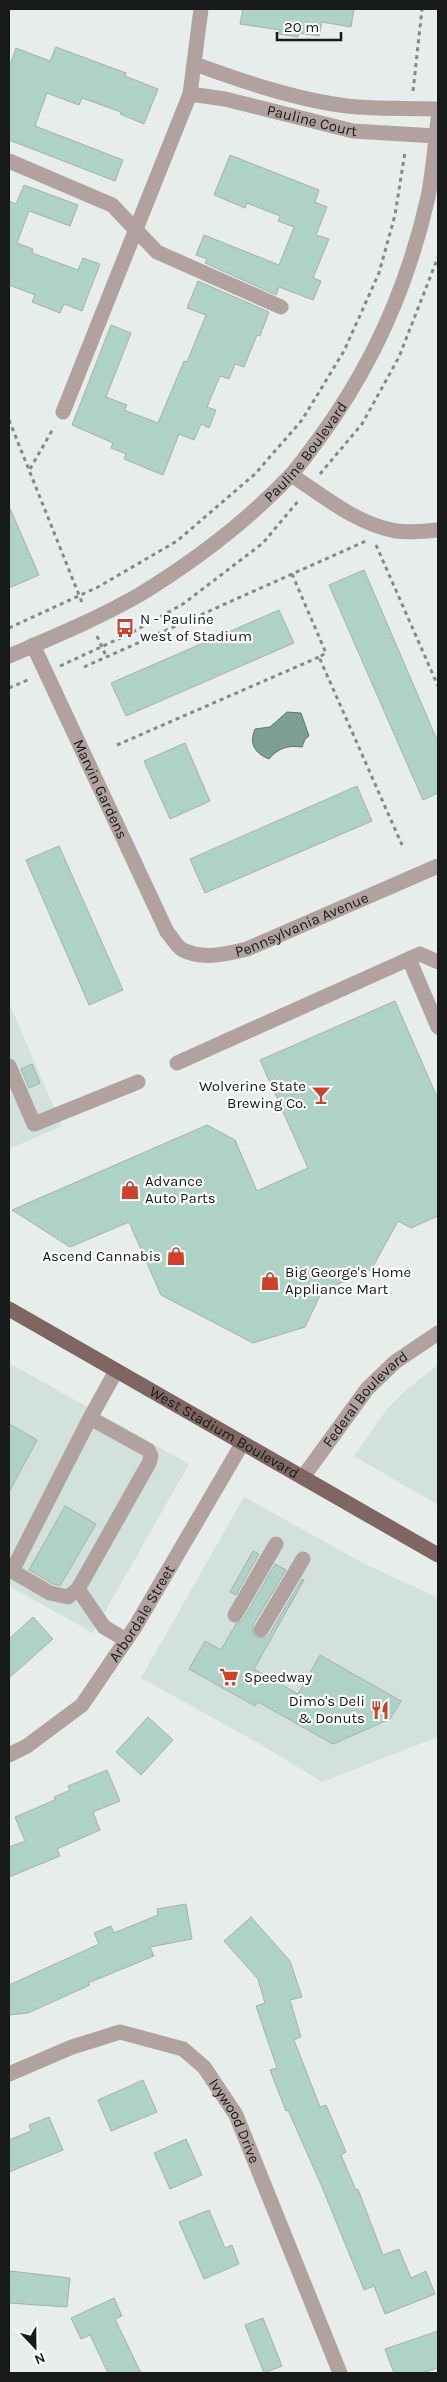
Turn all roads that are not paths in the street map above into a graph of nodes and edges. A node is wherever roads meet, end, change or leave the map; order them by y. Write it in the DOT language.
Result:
graph roads {
  1 [pos="201,9"];
  2 [pos="195,64"];
  3 [pos="190,94"];
  4 [pos="438,109"];
  5 [pos="438,119"];
  6 [pos="436,136"];
  7 [pos="9,161"];
  8 [pos="135,227"];
  9 [pos="282,307"];
  10 [pos="63,412"];
  11 [pos="291,475"];
  12 [pos="438,530"];
  13 [pos="32,645"];
  14 [pos="9,656"];
  15 [pos="438,866"];
  16 [pos="167,932"];
  17 [pos="409,959"];
  18 [pos="438,962"];
  19 [pos="438,1027"];
  20 [pos="177,1063"];
  21 [pos="9,1066"];
  22 [pos="138,1082"];
  23 [pos="9,1309"];
  24 [pos="438,1332"];
  25 [pos="116,1371"];
  26 [pos="90,1418"];
  27 [pos="242,1444"];
  28 [pos="303,1476"];
  29 [pos="276,1544"];
  30 [pos="438,1555"];
  31 [pos="303,1559"];
  32 [pos="10,1570"];
  33 [pos="78,1589"];
  34 [pos="235,1615"];
  35 [pos="261,1630"];
  36 [pos="126,1640"];
  37 [pos="9,1755"];
  38 [pos="9,2074"];
  39 [pos="340,2373"];
  1 -- 2 [label="street"];
  2 -- 3 [label="street"];
  2 -- 4 [label="street, Pauline Court"];
  3 -- 6 [label="street, Pauline Court"];
  3 -- 8 [label="street"];
  5 -- 6 [label="street, Pauline Boulevard"];
  6 -- 11 [label="street, Pauline Boulevard"];
  7 -- 8 [label="street"];
  8 -- 9 [label="street"];
  8 -- 10 [label="street"];
  11 -- 12 [label="street"];
  11 -- 13 [label="street, Pauline Boulevard"];
  13 -- 14 [label="street, Pauline Boulevard"];
  13 -- 16 [label="street, Marvin Gardens"];
  15 -- 16 [label="street, Pennsylvania Avenue"];
  17 -- 18 [label="street"];
  17 -- 19 [label="street"];
  17 -- 20 [label="street"];
  21 -- 22 [label="street"];
  23 -- 25 [label="main road, West Stadium Boulevard"];
  24 -- 28 [label="street, Federal Boulevard"];
  25 -- 26 [label="street"];
  25 -- 27 [label="main road, West Stadium Boulevard"];
  26 -- 32 [label="street"];
  26 -- 33 [label="street"];
  27 -- 28 [label="main road, West Stadium Boulevard"];
  27 -- 36 [label="street, Arbordale Street"];
  28 -- 30 [label="main road, West Stadium Boulevard"];
  29 -- 34 [label="street"];
  31 -- 35 [label="street"];
  32 -- 33 [label="street"];
  33 -- 36 [label="street"];
  36 -- 37 [label="street, Arbordale Street"];
  38 -- 39 [label="street, Ivywood Drive"];
}
